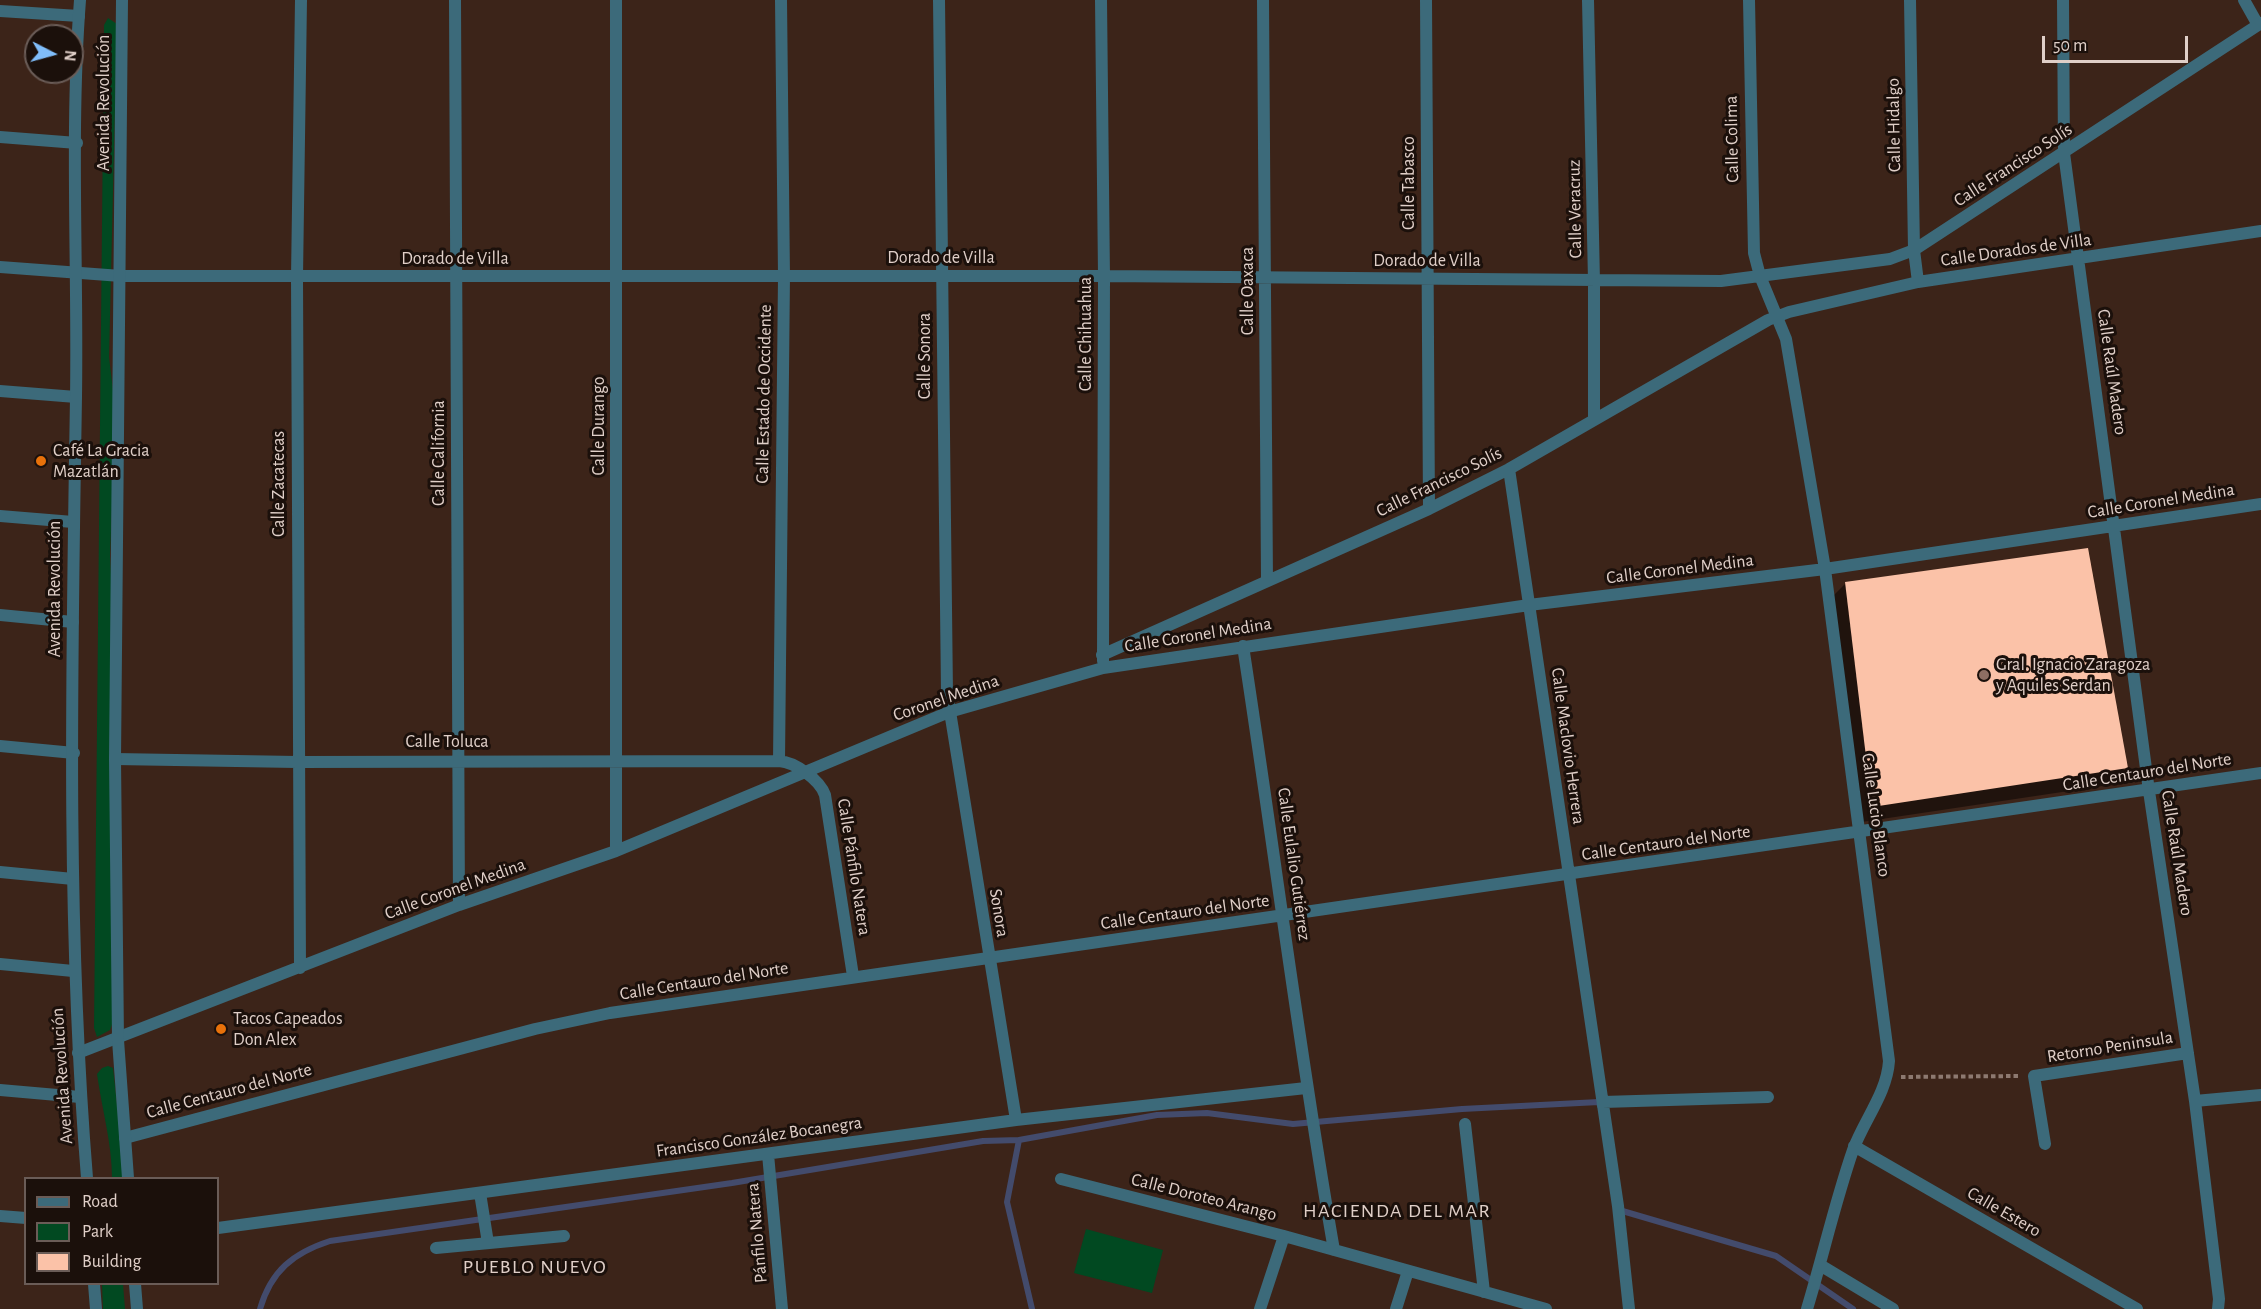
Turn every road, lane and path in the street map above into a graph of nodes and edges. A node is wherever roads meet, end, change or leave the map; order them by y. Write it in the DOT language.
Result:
graph roads {
  1 [pos="80,0"];
  2 [pos="122,0"];
  3 [pos="301,0"];
  4 [pos="455,0"];
  5 [pos="616,0"];
  6 [pos="781,0"];
  7 [pos="939,0"];
  8 [pos="1101,0"];
  9 [pos="1263,0"];
  10 [pos="1426,0"];
  11 [pos="1588,0"];
  12 [pos="1749,0"];
  13 [pos="1910,0"];
  14 [pos="2063,0"];
  15 [pos="2244,0"];
  16 [pos="0,10"];
  17 [pos="79,16"];
  18 [pos="2260,23"];
  19 [pos="0,137"];
  20 [pos="77,143"];
  21 [pos="2064,153"];
  22 [pos="2261,231"];
  23 [pos="1914,250"];
  24 [pos="2078,260"];
  25 [pos="0,267"];
  26 [pos="77,274"];
  27 [pos="121,276"];
  28 [pos="784,276"];
  29 [pos="942,276"];
  30 [pos="1104,276"];
  31 [pos="1760,276"];
  32 [pos="297,277"];
  33 [pos="618,277"];
  34 [pos="456,278"];
  35 [pos="1266,278"];
  36 [pos="1428,278"];
  37 [pos="1594,280"];
  38 [pos="1918,282"];
  39 [pos="1778,316"];
  40 [pos="0,391"];
  41 [pos="76,397"];
  42 [pos="1594,418"];
  43 [pos="1509,469"];
  44 [pos="2261,504"];
  45 [pos="1429,509"];
  46 [pos="0,516"];
  47 [pos="74,522"];
  48 [pos="2115,527"];
  49 [pos="1825,569"];
  50 [pos="1267,581"];
  51 [pos="1529,605"];
  52 [pos="0,615"];
  53 [pos="73,622"];
  54 [pos="1243,646"];
  55 [pos="1102,655"];
  56 [pos="1103,668"];
  57 [pos="949,712"];
  58 [pos="0,747"];
  59 [pos="74,753"];
  60 [pos="115,759"];
  61 [pos="459,760"];
  62 [pos="616,760"];
  63 [pos="779,761"];
  64 [pos="297,762"];
  65 [pos="803,773"];
  66 [pos="2261,773"];
  67 [pos="2149,791"];
  68 [pos="1860,833"];
  69 [pos="616,851"];
  70 [pos="0,872"];
  71 [pos="1569,875"];
  72 [pos="73,879"];
  73 [pos="459,905"];
  74 [pos="1284,915"];
  75 [pos="988,959"];
  76 [pos="0,964"];
  77 [pos="300,968"];
  78 [pos="74,970"];
  79 [pos="853,976"];
  80 [pos="118,1040"];
  81 [pos="78,1053"];
  82 [pos="2188,1053"];
  83 [pos="2034,1076"];
  84 [pos="1888,1078"];
  85 [pos="0,1090"];
  86 [pos="1307,1094"];
  87 [pos="2261,1095"];
  88 [pos="80,1097"];
  89 [pos="1768,1097"];
  90 [pos="2195,1101"];
  91 [pos="1603,1102"];
  92 [pos="1016,1120"];
  93 [pos="1465,1124"];
  94 [pos="125,1137"];
  95 [pos="2045,1144"];
  96 [pos="1854,1146"];
  97 [pos="768,1154"];
  98 [pos="87,1177"];
  99 [pos="128,1177"];
  100 [pos="1061,1179"];
  101 [pos="480,1192"];
  102 [pos="0,1215"];
  103 [pos="24,1218"];
  104 [pos="219,1228"];
  105 [pos="564,1236"];
  106 [pos="1284,1236"];
  107 [pos="488,1243"];
  108 [pos="436,1248"];
  109 [pos="1334,1250"];
  110 [pos="1820,1264"];
  111 [pos="1408,1271"];
  112 [pos="94,1285"];
  113 [pos="135,1285"];
  114 [pos="1484,1292"];
  115 [pos="1537,1308"];
  116 [pos="1809,1308"];
  117 [pos="96,1309"];
  118 [pos="137,1309"];
  119 [pos="782,1309"];
  120 [pos="1260,1309"];
  121 [pos="1396,1309"];
  122 [pos="1629,1309"];
  123 [pos="1893,1309"];
  124 [pos="2137,1309"];
  125 [pos="2218,1309"];
  1 -- 17 [label="street, Avenida Revolución"];
  2 -- 27 [label="street, Avenida Revolución"];
  3 -- 32 [label="street, Calle Zacatecas"];
  4 -- 34 [label="street, Calle California"];
  5 -- 33 [label="street, Calle Durango"];
  6 -- 28 [label="street, Calle Estado de Occidente"];
  7 -- 29 [label="street, Calle Sonora"];
  8 -- 30 [label="street, Calle Chihuahua"];
  9 -- 35 [label="street, Calle Oaxaca"];
  10 -- 36 [label="street, Calle Tabasco"];
  11 -- 37 [label="street, Calle Veracruz"];
  12 -- 31 [label="street, Calle Colima"];
  13 -- 23 [label="street, Calle Hidalgo"];
  14 -- 21 [label="street, Calle Raúl Madero"];
  15 -- 18 [label="street"];
  16 -- 17 [label="street"];
  17 -- 20 [label="street, Avenida Revolución"];
  18 -- 21 [label="street, Calle Francisco Solís"];
  19 -- 20 [label="street"];
  20 -- 26 [label="street, Avenida Revolución"];
  21 -- 23 [label="street, Calle Francisco Solís"];
  21 -- 24 [label="street, Calle Raúl Madero"];
  22 -- 24 [label="street, Calle Dorados de Villa"];
  23 -- 31 [label="street, Calle Francisco Solís"];
  23 -- 38 [label="street, Calle Hidalgo"];
  24 -- 38 [label="street, Calle Dorados de Villa"];
  24 -- 48 [label="street, Calle Raúl Madero"];
  25 -- 26 [label="street, Dorado de Villa"];
  26 -- 27 [label="street, Dorado de Villa"];
  26 -- 41 [label="street, Avenida Revolución"];
  27 -- 32 [label="street, Dorado de Villa"];
  27 -- 60 [label="street, Avenida Revolución"];
  28 -- 29 [label="street, Dorado de Villa"];
  28 -- 33 [label="street, Dorado de Villa"];
  28 -- 63 [label="street, Calle Estado de Occidente"];
  29 -- 30 [label="street, Dorado de Villa"];
  29 -- 57 [label="street, Calle Sonora"];
  30 -- 35 [label="street, Dorado de Villa"];
  30 -- 55 [label="street, Calle Chihuahua"];
  31 -- 37 [label="street, Dorado de Villa"];
  31 -- 39 [label="street, Calle Colima"];
  32 -- 34 [label="street, Dorado de Villa"];
  32 -- 64 [label="street, Calle Zacatecas"];
  33 -- 34 [label="street, Dorado de Villa"];
  33 -- 62 [label="street, Calle Durango"];
  34 -- 61 [label="street, Calle California"];
  35 -- 36 [label="street, Dorado de Villa"];
  35 -- 50 [label="street, Calle Oaxaca"];
  36 -- 37 [label="street, Dorado de Villa"];
  36 -- 45 [label="street, Calle Tabasco"];
  37 -- 42 [label="street, Calle Veracruz"];
  38 -- 39 [label="street, Calle Dorados de Villa"];
  39 -- 42 [label="street, Calle Francisco Solís"];
  39 -- 49 [label="street, Calle Lucio Blanco"];
  40 -- 41 [label="street"];
  41 -- 47 [label="street, Avenida Revolución"];
  42 -- 43 [label="street, Calle Francisco Solís"];
  43 -- 45 [label="street, Calle Francisco Solís"];
  43 -- 51 [label="street, Calle Maclovio Herrera"];
  44 -- 48 [label="street, Calle Coronel Medina"];
  45 -- 50 [label="street, Calle Francisco Solís"];
  46 -- 47 [label="street"];
  47 -- 53 [label="street, Avenida Revolución"];
  48 -- 49 [label="street, Calle Coronel Medina"];
  48 -- 67 [label="street, Calle Raúl Madero"];
  49 -- 51 [label="street, Calle Coronel Medina"];
  49 -- 68 [label="street, Calle Lucio Blanco"];
  50 -- 55 [label="street, Calle Francisco Solís"];
  51 -- 54 [label="street, Calle Coronel Medina"];
  51 -- 71 [label="street, Calle Maclovio Herrera"];
  52 -- 53 [label="street"];
  53 -- 59 [label="street, Avenida Revolución"];
  54 -- 56 [label="street, Calle Coronel Medina"];
  54 -- 74 [label="street, Calle Eulalio Gutiérrez"];
  55 -- 56 [label="street, Calle Chihuahua"];
  56 -- 57 [label="street, Coronel Medina"];
  57 -- 65 [label="street, Coronel Medina"];
  57 -- 75 [label="street, Sonora"];
  58 -- 59 [label="street"];
  59 -- 72 [label="street, Avenida Revolución"];
  60 -- 64 [label="street, Calle Toluca"];
  60 -- 80 [label="street, Avenida Revolución"];
  61 -- 62 [label="street, Calle Toluca"];
  61 -- 64 [label="street, Calle Toluca"];
  61 -- 73 [label="street, Calle California"];
  62 -- 63 [label="street, Calle Toluca"];
  62 -- 69 [label="street, Calle Durango"];
  63 -- 65 [label="street"];
  64 -- 77 [label="street, Calle Zacatecas"];
  65 -- 69 [label="street, Calle Coronel Medina"];
  65 -- 79 [label="street, Calle Pánfilo Natera"];
  66 -- 67 [label="street, Calle Centauro del Norte"];
  67 -- 68 [label="street, Calle Centauro del Norte"];
  67 -- 82 [label="street, Calle Raúl Madero"];
  68 -- 71 [label="street, Calle Centauro del Norte"];
  68 -- 84 [label="street, Calle Lucio Blanco"];
  69 -- 73 [label="street, Calle Coronel Medina"];
  70 -- 72 [label="street"];
  71 -- 74 [label="street, Calle Centauro del Norte"];
  71 -- 91 [label="street, Calle Maclovio Herrera"];
  72 -- 78 [label="street, Avenida Revolución"];
  73 -- 77 [label="street, Calle Coronel Medina"];
  74 -- 75 [label="street, Calle Centauro del Norte"];
  74 -- 86 [label="street, Calle Eulalio Gutiérrez"];
  75 -- 79 [label="street, Calle Centauro del Norte"];
  75 -- 92 [label="street, Sonora"];
  76 -- 78 [label="street"];
  77 -- 80 [label="street, Calle Coronel Medina"];
  78 -- 81 [label="street, Avenida Revolución"];
  79 -- 94 [label="street, Calle Centauro del Norte"];
  80 -- 81 [label="street, Calle Coronel Medina"];
  80 -- 94 [label="street, Avenida Revolución"];
  81 -- 88 [label="street, Avenida Revolución"];
  82 -- 83 [label="street, Retorno Peninsula"];
  82 -- 90 [label="street, Calle Raúl Madero"];
  83 -- 84 [label="path"];
  83 -- 95 [label="street, Retorno Peninsula"];
  84 -- 96 [label="street, Calle Lucio Blanco"];
  85 -- 88 [label="street"];
  86 -- 92 [label="street, Francisco González Bocanegra"];
  86 -- 109 [label="street, Calle Eulalio Gutiérrez"];
  87 -- 90 [label="street"];
  88 -- 98 [label="street, Avenida Revolución"];
  89 -- 91 [label="street"];
  90 -- 125 [label="street, Calle Raúl Madero"];
  91 -- 122 [label="street, Calle Maclovio Herrera"];
  92 -- 97 [label="street, Francisco González Bocanegra"];
  93 -- 114 [label="street"];
  94 -- 99 [label="street, Avenida Revolución"];
  96 -- 110 [label="street, Calle Lucio Blanco"];
  96 -- 124 [label="street, Calle Estero"];
  97 -- 101 [label="street, Francisco González Bocanegra"];
  97 -- 119 [label="street, Pánfilo Natera"];
  100 -- 106 [label="street, Calle Doroteo Arango"];
  101 -- 104 [label="street, Francisco González Bocanegra"];
  101 -- 107 [label="street"];
  102 -- 103 [label="street"];
  105 -- 107 [label="street"];
  106 -- 109 [label="street, Calle Doroteo Arango"];
  106 -- 120 [label="street"];
  107 -- 108 [label="street"];
  109 -- 111 [label="street, Calle Doroteo Arango"];
  110 -- 116 [label="street, Calle Lucio Blanco"];
  110 -- 123 [label="street"];
  111 -- 114 [label="street, Calle Doroteo Arango"];
  111 -- 121 [label="street"];
  112 -- 117 [label="street"];
  113 -- 118 [label="street"];
  114 -- 115 [label="street, Calle Doroteo Arango"];
}
